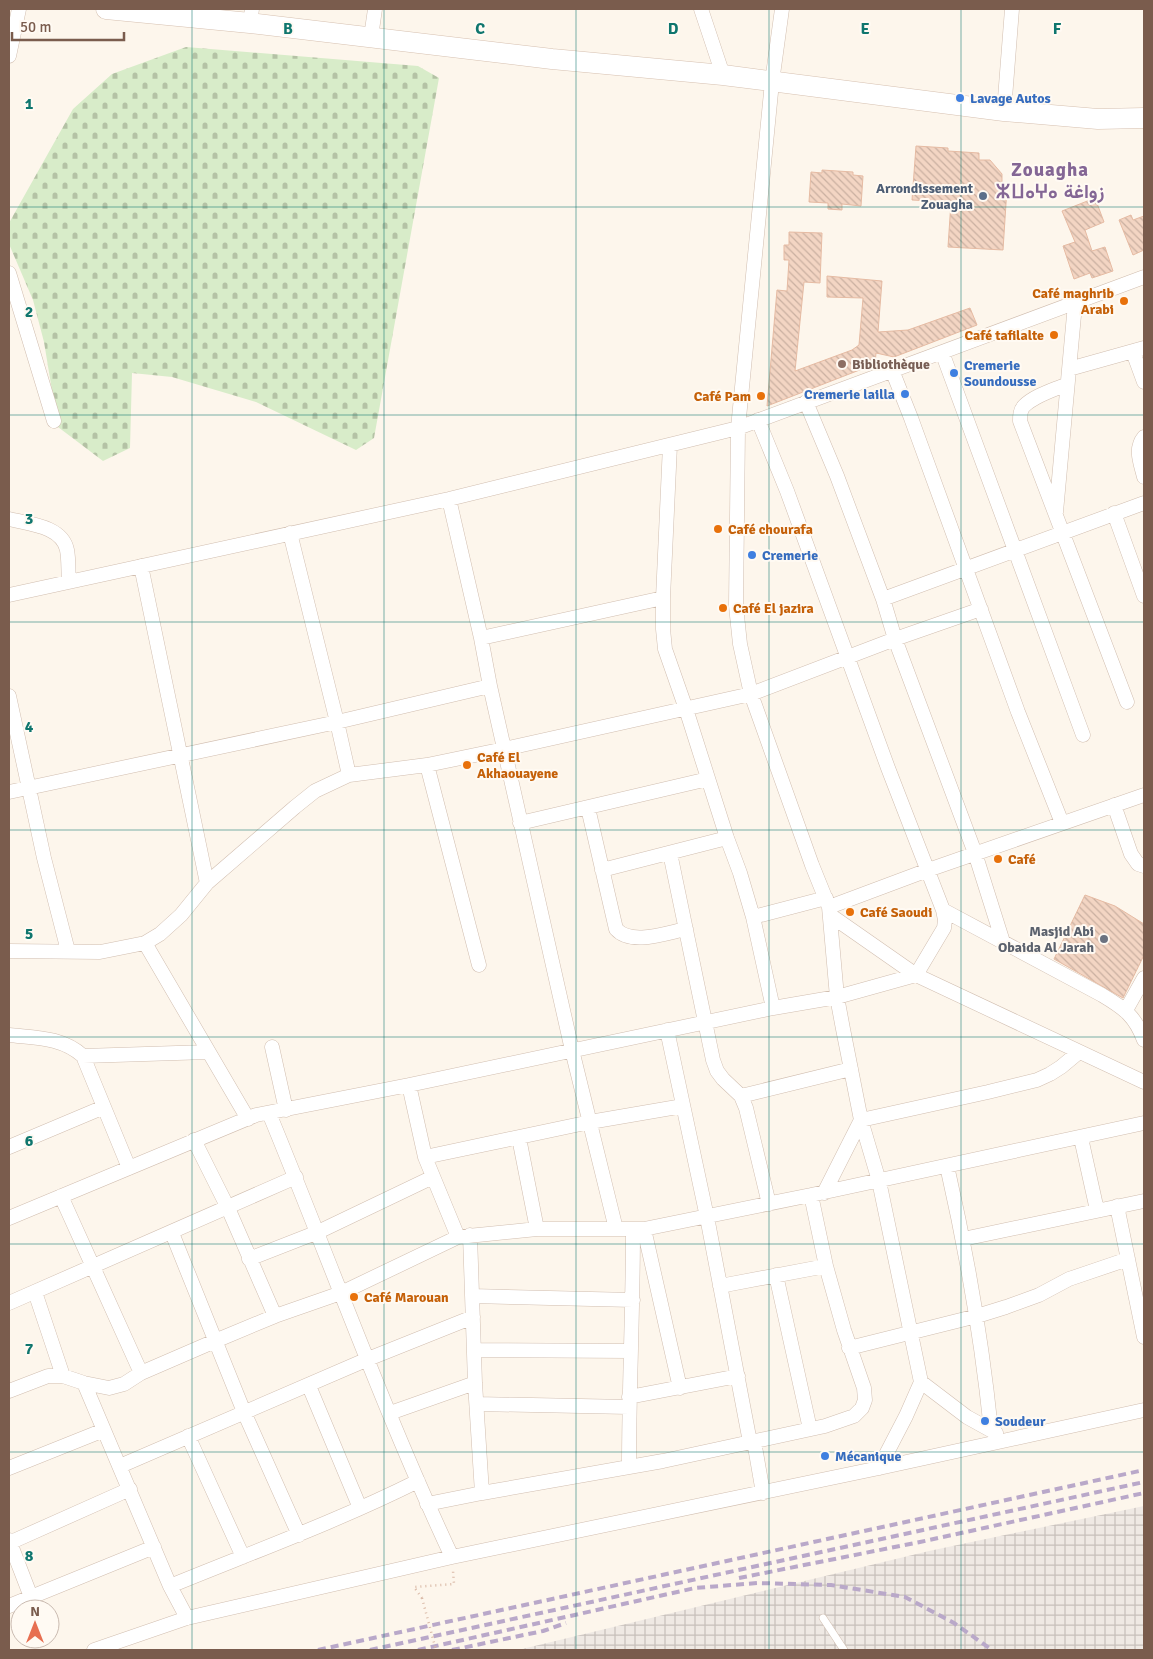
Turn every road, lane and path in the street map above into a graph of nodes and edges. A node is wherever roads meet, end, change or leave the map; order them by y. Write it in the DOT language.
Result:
graph roads {
  1 [pos="19,9"];
  2 [pos="106,9"];
  3 [pos="375,9"];
  4 [pos="701,9"];
  5 [pos="782,9"];
  6 [pos="1012,9"];
  7 [pos="251,16"];
  8 [pos="371,37"];
  9 [pos="10,51"];
  10 [pos="723,76"];
  11 [pos="772,82"];
  12 [pos="1004,111"];
  13 [pos="1144,118"];
  14 [pos="9,273"];
  15 [pos="1144,277"];
  16 [pos="1075,304"];
  17 [pos="1139,350"];
  18 [pos="942,352"];
  19 [pos="1069,369"];
  20 [pos="892,370"];
  21 [pos="1144,382"];
  22 [pos="1067,384"];
  23 [pos="806,402"];
  24 [pos="758,420"];
  25 [pos="54,421"];
  26 [pos="738,428"];
  27 [pos="1144,437"];
  28 [pos="670,445"];
  29 [pos="1144,477"];
  30 [pos="449,498"];
  31 [pos="1144,503"];
  32 [pos="1114,513"];
  33 [pos="1056,515"];
  34 [pos="9,519"];
  35 [pos="1063,532"];
  36 [pos="290,533"];
  37 [pos="1014,551"];
  38 [pos="141,566"];
  39 [pos="966,569"];
  40 [pos="69,582"];
  41 [pos="9,595"];
  42 [pos="1144,596"];
  43 [pos="663,598"];
  44 [pos="883,599"];
  45 [pos="981,609"];
  46 [pos="481,638"];
  47 [pos="895,639"];
  48 [pos="848,657"];
  49 [pos="490,686"];
  50 [pos="751,694"];
  51 [pos="9,696"];
  52 [pos="1127,702"];
  53 [pos="686,709"];
  54 [pos="338,722"];
  55 [pos="1083,735"];
  56 [pos="504,749"];
  57 [pos="180,755"];
  58 [pos="427,765"];
  59 [pos="349,776"];
  60 [pos="708,779"];
  61 [pos="30,787"];
  62 [pos="9,792"];
  63 [pos="1144,795"];
  64 [pos="1114,805"];
  65 [pos="588,808"];
  66 [pos="520,823"];
  67 [pos="1062,823"];
  68 [pos="727,838"];
  69 [pos="670,853"];
  70 [pos="975,853"];
  71 [pos="1144,866"];
  72 [pos="602,870"];
  73 [pos="928,870"];
  74 [pos="207,883"];
  75 [pos="828,907"];
  76 [pos="943,910"];
  77 [pos="753,917"];
  78 [pos="686,929"];
  79 [pos="1003,942"];
  80 [pos="145,943"];
  81 [pos="9,951"];
  82 [pos="68,952"];
  83 [pos="479,965"];
  84 [pos="916,975"];
  85 [pos="1144,978"];
  86 [pos="837,996"];
  87 [pos="773,1008"];
  88 [pos="1126,1010"];
  89 [pos="705,1022"];
  90 [pos="667,1030"];
  91 [pos="9,1035"];
  92 [pos="1144,1040"];
  93 [pos="272,1047"];
  94 [pos="572,1050"];
  95 [pos="208,1052"];
  96 [pos="1079,1052"];
  97 [pos="84,1056"];
  98 [pos="851,1069"];
  99 [pos="1144,1082"];
  100 [pos="409,1085"];
  101 [pos="741,1096"];
  102 [pos="683,1106"];
  103 [pos="104,1107"];
  104 [pos="286,1110"];
  105 [pos="269,1113"];
  106 [pos="248,1119"];
  107 [pos="862,1120"];
  108 [pos="590,1122"];
  109 [pos="1144,1123"];
  110 [pos="519,1138"];
  111 [pos="1081,1138"];
  112 [pos="194,1140"];
  113 [pos="10,1143"];
  114 [pos="425,1157"];
  115 [pos="947,1166"];
  116 [pos="129,1168"];
  117 [pos="296,1177"];
  118 [pos="433,1177"];
  119 [pos="879,1181"];
  120 [pos="818,1194"];
  121 [pos="61,1196"];
  122 [pos="1144,1201"];
  123 [pos="769,1204"];
  124 [pos="1117,1206"];
  125 [pos="228,1208"];
  126 [pos="1097,1210"];
  127 [pos="707,1217"];
  128 [pos="9,1218"];
  129 [pos="537,1229"];
  130 [pos="616,1229"];
  131 [pos="638,1229"];
  132 [pos="318,1232"];
  133 [pos="172,1233"];
  134 [pos="464,1236"];
  135 [pos="964,1239"];
  136 [pos="249,1259"];
  137 [pos="1128,1259"];
  138 [pos="826,1266"];
  139 [pos="94,1267"];
  140 [pos="776,1276"];
  141 [pos="720,1286"];
  142 [pos="35,1292"];
  143 [pos="341,1293"];
  144 [pos="472,1296"];
  145 [pos="633,1300"];
  146 [pos="9,1303"];
  147 [pos="275,1316"];
  148 [pos="977,1316"];
  149 [pos="473,1317"];
  150 [pos="910,1333"];
  151 [pos="1144,1337"];
  152 [pos="215,1341"];
  153 [pos="849,1348"];
  154 [pos="474,1350"];
  155 [pos="631,1351"];
  156 [pos="368,1359"];
  157 [pos="141,1373"];
  158 [pos="63,1376"];
  159 [pos="738,1376"];
  160 [pos="475,1382"];
  161 [pos="920,1382"];
  162 [pos="84,1383"];
  163 [pos="309,1386"];
  164 [pos="680,1388"];
  165 [pos="9,1391"];
  166 [pos="629,1402"];
  167 [pos="477,1404"];
  168 [pos="1144,1410"];
  169 [pos="244,1412"];
  170 [pos="390,1413"];
  171 [pos="810,1429"];
  172 [pos="104,1430"];
  173 [pos="991,1430"];
  174 [pos="188,1436"];
  175 [pos="1011,1439"];
  176 [pos="752,1442"];
  177 [pos="120,1466"];
  178 [pos="629,1467"];
  179 [pos="9,1468"];
  180 [pos="879,1468"];
  181 [pos="418,1481"];
  182 [pos="130,1489"];
  183 [pos="482,1493"];
  184 [pos="763,1493"];
  185 [pos="427,1504"];
  186 [pos="360,1508"];
  187 [pos="299,1535"];
  188 [pos="9,1542"];
  189 [pos="154,1547"];
  190 [pos="243,1557"];
  191 [pos="452,1557"];
  192 [pos="454,1584"];
  193 [pos="170,1586"];
  194 [pos="31,1597"];
  195 [pos="9,1606"];
  196 [pos="187,1618"];
  197 [pos="823,1618"];
  198 [pos="94,1650"];
  199 [pos="436,1650"];
  200 [pos="844,1650"];
  1 -- 9 [label="street"];
  2 -- 7 [label="main road"];
  3 -- 8 [label="street"];
  4 -- 10 [label="street"];
  5 -- 11 [label="street"];
  6 -- 12 [label="street"];
  7 -- 8 [label="main road"];
  8 -- 10 [label="main road"];
  10 -- 11 [label="main road"];
  11 -- 12 [label="main road"];
  11 -- 26 [label="street"];
  12 -- 13 [label="main road"];
  14 -- 25 [label="street"];
  15 -- 16 [label="street"];
  16 -- 18 [label="street"];
  16 -- 19 [label="street"];
  17 -- 19 [label="street"];
  17 -- 21 [label="street"];
  18 -- 20 [label="street"];
  18 -- 37 [label="street"];
  19 -- 22 [label="street"];
  20 -- 23 [label="street"];
  20 -- 39 [label="street"];
  22 -- 33 [label="street"];
  22 -- 33 [label="street"];
  23 -- 24 [label="street"];
  23 -- 44 [label="street"];
  24 -- 26 [label="street"];
  24 -- 48 [label="street"];
  26 -- 28 [label="street"];
  26 -- 50 [label="street"];
  27 -- 29 [label="street"];
  28 -- 30 [label="street"];
  28 -- 43 [label="street"];
  30 -- 36 [label="street"];
  30 -- 46 [label="street"];
  31 -- 32 [label="street"];
  32 -- 35 [label="street"];
  32 -- 42 [label="street"];
  33 -- 35 [label="street"];
  34 -- 40 [label="street"];
  35 -- 37 [label="street"];
  35 -- 52 [label="street"];
  36 -- 38 [label="street"];
  36 -- 54 [label="street"];
  37 -- 39 [label="street"];
  37 -- 55 [label="street"];
  38 -- 40 [label="street"];
  38 -- 57 [label="street"];
  39 -- 44 [label="street"];
  39 -- 45 [label="street"];
  40 -- 41 [label="street"];
  43 -- 46 [label="street"];
  43 -- 53 [label="street"];
  44 -- 47 [label="street"];
  45 -- 47 [label="street"];
  45 -- 67 [label="street"];
  46 -- 49 [label="street"];
  47 -- 48 [label="street"];
  47 -- 70 [label="street"];
  48 -- 50 [label="street"];
  48 -- 73 [label="street"];
  49 -- 54 [label="street"];
  49 -- 56 [label="street"];
  50 -- 53 [label="street"];
  50 -- 75 [label="street"];
  51 -- 61 [label="street"];
  53 -- 56 [label="street"];
  53 -- 60 [label="street"];
  54 -- 57 [label="street"];
  54 -- 59 [label="street"];
  56 -- 58 [label="street"];
  56 -- 66 [label="street"];
  57 -- 61 [label="street"];
  57 -- 74 [label="street"];
  58 -- 59 [label="street"];
  58 -- 83 [label="street"];
  59 -- 74 [label="street"];
  60 -- 65 [label="street"];
  60 -- 68 [label="street"];
  61 -- 62 [label="street"];
  61 -- 82 [label="street"];
  63 -- 64 [label="street"];
  64 -- 67 [label="street"];
  64 -- 71 [label="street"];
  65 -- 66 [label="street"];
  65 -- 72 [label="street"];
  66 -- 94 [label="street"];
  67 -- 70 [label="street"];
  68 -- 69 [label="street"];
  68 -- 77 [label="street"];
  69 -- 72 [label="street"];
  69 -- 78 [label="street"];
  70 -- 73 [label="street"];
  70 -- 79 [label="street"];
  72 -- 78 [label="street"];
  73 -- 75 [label="street"];
  73 -- 76 [label="street"];
  74 -- 80 [label="street"];
  75 -- 77 [label="street"];
  75 -- 84 [label="street"];
  75 -- 86 [label="street"];
  76 -- 79 [label="street"];
  76 -- 84 [label="street"];
  77 -- 87 [label="street"];
  78 -- 89 [label="street"];
  79 -- 88 [label="street"];
  80 -- 82 [label="street"];
  80 -- 95 [label="street"];
  81 -- 82 [label="street"];
  84 -- 86 [label="street"];
  84 -- 96 [label="street"];
  85 -- 88 [label="street"];
  86 -- 87 [label="street"];
  86 -- 98 [label="street"];
  87 -- 89 [label="street"];
  88 -- 92 [label="street"];
  89 -- 90 [label="street"];
  89 -- 101 [label="street"];
  90 -- 94 [label="street"];
  90 -- 102 [label="street"];
  91 -- 97 [label="street"];
  93 -- 104 [label="street"];
  94 -- 100 [label="street"];
  94 -- 108 [label="street"];
  95 -- 97 [label="street"];
  95 -- 106 [label="street"];
  96 -- 99 [label="street"];
  96 -- 107 [label="street"];
  97 -- 103 [label="street"];
  98 -- 101 [label="street"];
  98 -- 107 [label="street"];
  100 -- 104 [label="street"];
  100 -- 114 [label="street"];
  101 -- 123 [label="street"];
  102 -- 108 [label="street"];
  102 -- 127 [label="street"];
  103 -- 113 [label="street"];
  103 -- 116 [label="street"];
  104 -- 105 [label="street"];
  105 -- 106 [label="street"];
  105 -- 117 [label="street"];
  106 -- 112 [label="street"];
  107 -- 119 [label="street"];
  107 -- 120 [label="street"];
  108 -- 110 [label="street"];
  108 -- 130 [label="street"];
  109 -- 111 [label="street"];
  110 -- 114 [label="street"];
  110 -- 129 [label="street"];
  111 -- 115 [label="street"];
  111 -- 126 [label="street"];
  112 -- 116 [label="street"];
  112 -- 125 [label="street"];
  114 -- 118 [label="street"];
  115 -- 119 [label="street"];
  115 -- 135 [label="street"];
  116 -- 121 [label="street"];
  117 -- 125 [label="street"];
  117 -- 132 [label="street"];
  118 -- 132 [label="street"];
  118 -- 134 [label="street"];
  119 -- 120 [label="street"];
  119 -- 150 [label="street"];
  120 -- 123 [label="street"];
  120 -- 138 [label="street"];
  121 -- 128 [label="street"];
  121 -- 139 [label="street"];
  122 -- 124 [label="street"];
  123 -- 127 [label="street"];
  124 -- 126 [label="street"];
  124 -- 137 [label="street"];
  125 -- 133 [label="street"];
  125 -- 136 [label="street"];
  126 -- 135 [label="street"];
  127 -- 131 [label="street"];
  127 -- 141 [label="street"];
  129 -- 130 [label="street"];
  129 -- 134 [label="street"];
  130 -- 131 [label="street"];
  131 -- 145 [label="street"];
  131 -- 164 [label="street"];
  132 -- 136 [label="street"];
  132 -- 143 [label="street"];
  133 -- 139 [label="street"];
  133 -- 152 [label="street"];
  134 -- 143 [label="street"];
  134 -- 144 [label="street"];
  135 -- 148 [label="street"];
  136 -- 147 [label="street"];
  137 -- 148 [label="street"];
  137 -- 151 [label="street"];
  138 -- 140 [label="street"];
  138 -- 153 [label="street"];
  139 -- 142 [label="street"];
  139 -- 157 [label="street"];
  140 -- 141 [label="street"];
  140 -- 171 [label="street"];
  141 -- 159 [label="street"];
  142 -- 146 [label="street"];
  142 -- 158 [label="street"];
  143 -- 147 [label="street"];
  143 -- 156 [label="street"];
  144 -- 145 [label="street"];
  144 -- 149 [label="street"];
  145 -- 155 [label="street"];
  147 -- 152 [label="street"];
  148 -- 150 [label="street"];
  148 -- 173 [label="street"];
  149 -- 154 [label="street"];
  149 -- 156 [label="street"];
  150 -- 153 [label="street"];
  150 -- 161 [label="street"];
  152 -- 157 [label="street"];
  152 -- 169 [label="street"];
  153 -- 171 [label="street"];
  154 -- 155 [label="street"];
  154 -- 160 [label="street"];
  155 -- 166 [label="street"];
  156 -- 163 [label="street"];
  156 -- 170 [label="street"];
  157 -- 162 [label="street"];
  158 -- 162 [label="street"];
  158 -- 165 [label="street"];
  159 -- 164 [label="street"];
  159 -- 176 [label="street"];
  160 -- 167 [label="street"];
  160 -- 170 [label="street"];
  161 -- 173 [label="street"];
  161 -- 180 [label="street"];
  162 -- 172 [label="street"];
  163 -- 169 [label="street"];
  163 -- 186 [label="street"];
  164 -- 166 [label="street"];
  166 -- 167 [label="street"];
  166 -- 178 [label="street"];
  167 -- 183 [label="street"];
  168 -- 175 [label="street"];
  169 -- 174 [label="street"];
  169 -- 187 [label="street"];
  170 -- 181 [label="street"];
  171 -- 176 [label="street"];
  172 -- 177 [label="street"];
  172 -- 179 [label="street"];
  173 -- 175 [label="street"];
  174 -- 177 [label="street"];
  174 -- 190 [label="street"];
  175 -- 180 [label="street"];
  176 -- 178 [label="street"];
  176 -- 184 [label="street"];
  177 -- 182 [label="street"];
  178 -- 183 [label="street"];
  180 -- 184 [label="street"];
  181 -- 185 [label="street"];
  181 -- 186 [label="street"];
  182 -- 188 [label="street"];
  182 -- 189 [label="street"];
  183 -- 185 [label="street"];
  184 -- 191 [label="street"];
  185 -- 191 [label="street"];
  186 -- 187 [label="street"];
  187 -- 190 [label="street"];
  188 -- 194 [label="street"];
  189 -- 193 [label="street"];
  189 -- 194 [label="street"];
  190 -- 193 [label="street"];
  191 -- 196 [label="street"];
  192 -- 199 [label="path, bridge"];
  193 -- 196 [label="street"];
  194 -- 195 [label="street"];
  196 -- 198 [label="street"];
  197 -- 200 [label="lane"];
}
